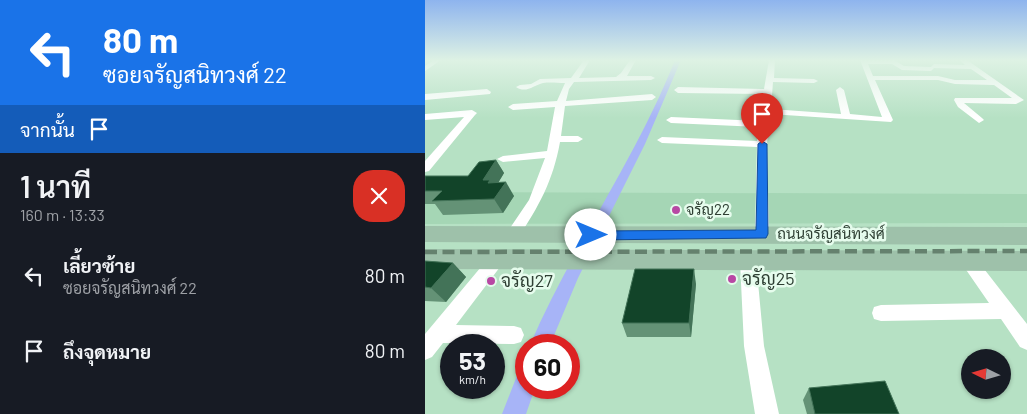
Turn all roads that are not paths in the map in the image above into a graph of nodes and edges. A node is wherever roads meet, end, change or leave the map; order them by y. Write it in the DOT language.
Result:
graph roads {
  1 [pos="593,79"];
  2 [pos="770,79"];
  3 [pos="873,79"];
  4 [pos="944,79"];
  5 [pos="992,79"];
  6 [pos="574,81"];
  7 [pos="814,81"];
  8 [pos="997,83"];
  9 [pos="769,86"];
  10 [pos="520,87"];
  11 [pos="678,90"];
  12 [pos="840,90"];
  13 [pos="425,97"];
  14 [pos="652,98"];
  15 [pos="560,103"];
  16 [pos="425,105"];
  17 [pos="513,107"];
  18 [pos="766,111"];
  19 [pos="426,116"];
  20 [pos="846,117"];
  21 [pos="671,120"];
  22 [pos="979,120"];
  23 [pos="765,124"];
  24 [pos="578,138"];
  25 [pos="554,140"];
  26 [pos="662,140"];
  27 [pos="762,144"];
  28 [pos="551,154"];
  29 [pos="503,159"];
  30 [pos="425,168"];
  31 [pos="425,234"];
  32 [pos="513,234"];
  33 [pos="762,234"];
  34 [pos="1027,236"];
  35 [pos="425,259"];
  36 [pos="497,259"];
  37 [pos="748,261"];
  38 [pos="968,261"];
  39 [pos="1027,261"];
  40 [pos="1004,311"];
  41 [pos="881,312"];
  42 [pos="437,334"];
  43 [pos="514,335"];
  44 [pos="1027,340"];
  45 [pos="425,350"];
  46 [pos="767,414"];
  1 -- 6 [label="street"];
  2 -- 9 [label="street"];
  3 -- 20 [label="street"];
  4 -- 8 [label="street"];
  5 -- 8 [label="street"];
  6 -- 10 [label="street"];
  6 -- 15 [label="street"];
  7 -- 9 [label="street"];
  8 -- 22 [label="street"];
  9 -- 11 [label="street"];
  9 -- 18 [label="street"];
  12 -- 20 [label="street"];
  13 -- 16 [label="street"];
  14 -- 15 [label="street"];
  15 -- 17 [label="street"];
  15 -- 25 [label="street"];
  18 -- 20 [label="street"];
  18 -- 23 [label="street"];
  19 -- 30 [label="street"];
  21 -- 23 [label="street"];
  23 -- 27 [label="street"];
  24 -- 25 [label="street"];
  25 -- 28 [label="street"];
  26 -- 27 [label="street"];
  27 -- 33 [label="street"];
  28 -- 29 [label="street"];
  28 -- 32 [label="street"];
  31 -- 32 [label="main road, ถนนจรัญสนิทวงศ์"];
  32 -- 33 [label="main road, ถนนจรัญสนิทวงศ์"];
  33 -- 34 [label="main road, ถนนจรัญสนิทวงศ์"];
  35 -- 36 [label="main road, ถนนจรัญสนิทวงศ์"];
  36 -- 37 [label="main road, ถนนจรัญสนิทวงศ์"];
  36 -- 42 [label="street"];
  37 -- 38 [label="main road, ถนนจรัญสนิทวงศ์"];
  37 -- 46 [label="street"];
  38 -- 39 [label="main road, ถนนจรัญสนิทวงศ์"];
  38 -- 40 [label="street"];
  40 -- 41 [label="street"];
  40 -- 44 [label="street"];
  42 -- 43 [label="street"];
  42 -- 45 [label="street"];
}
